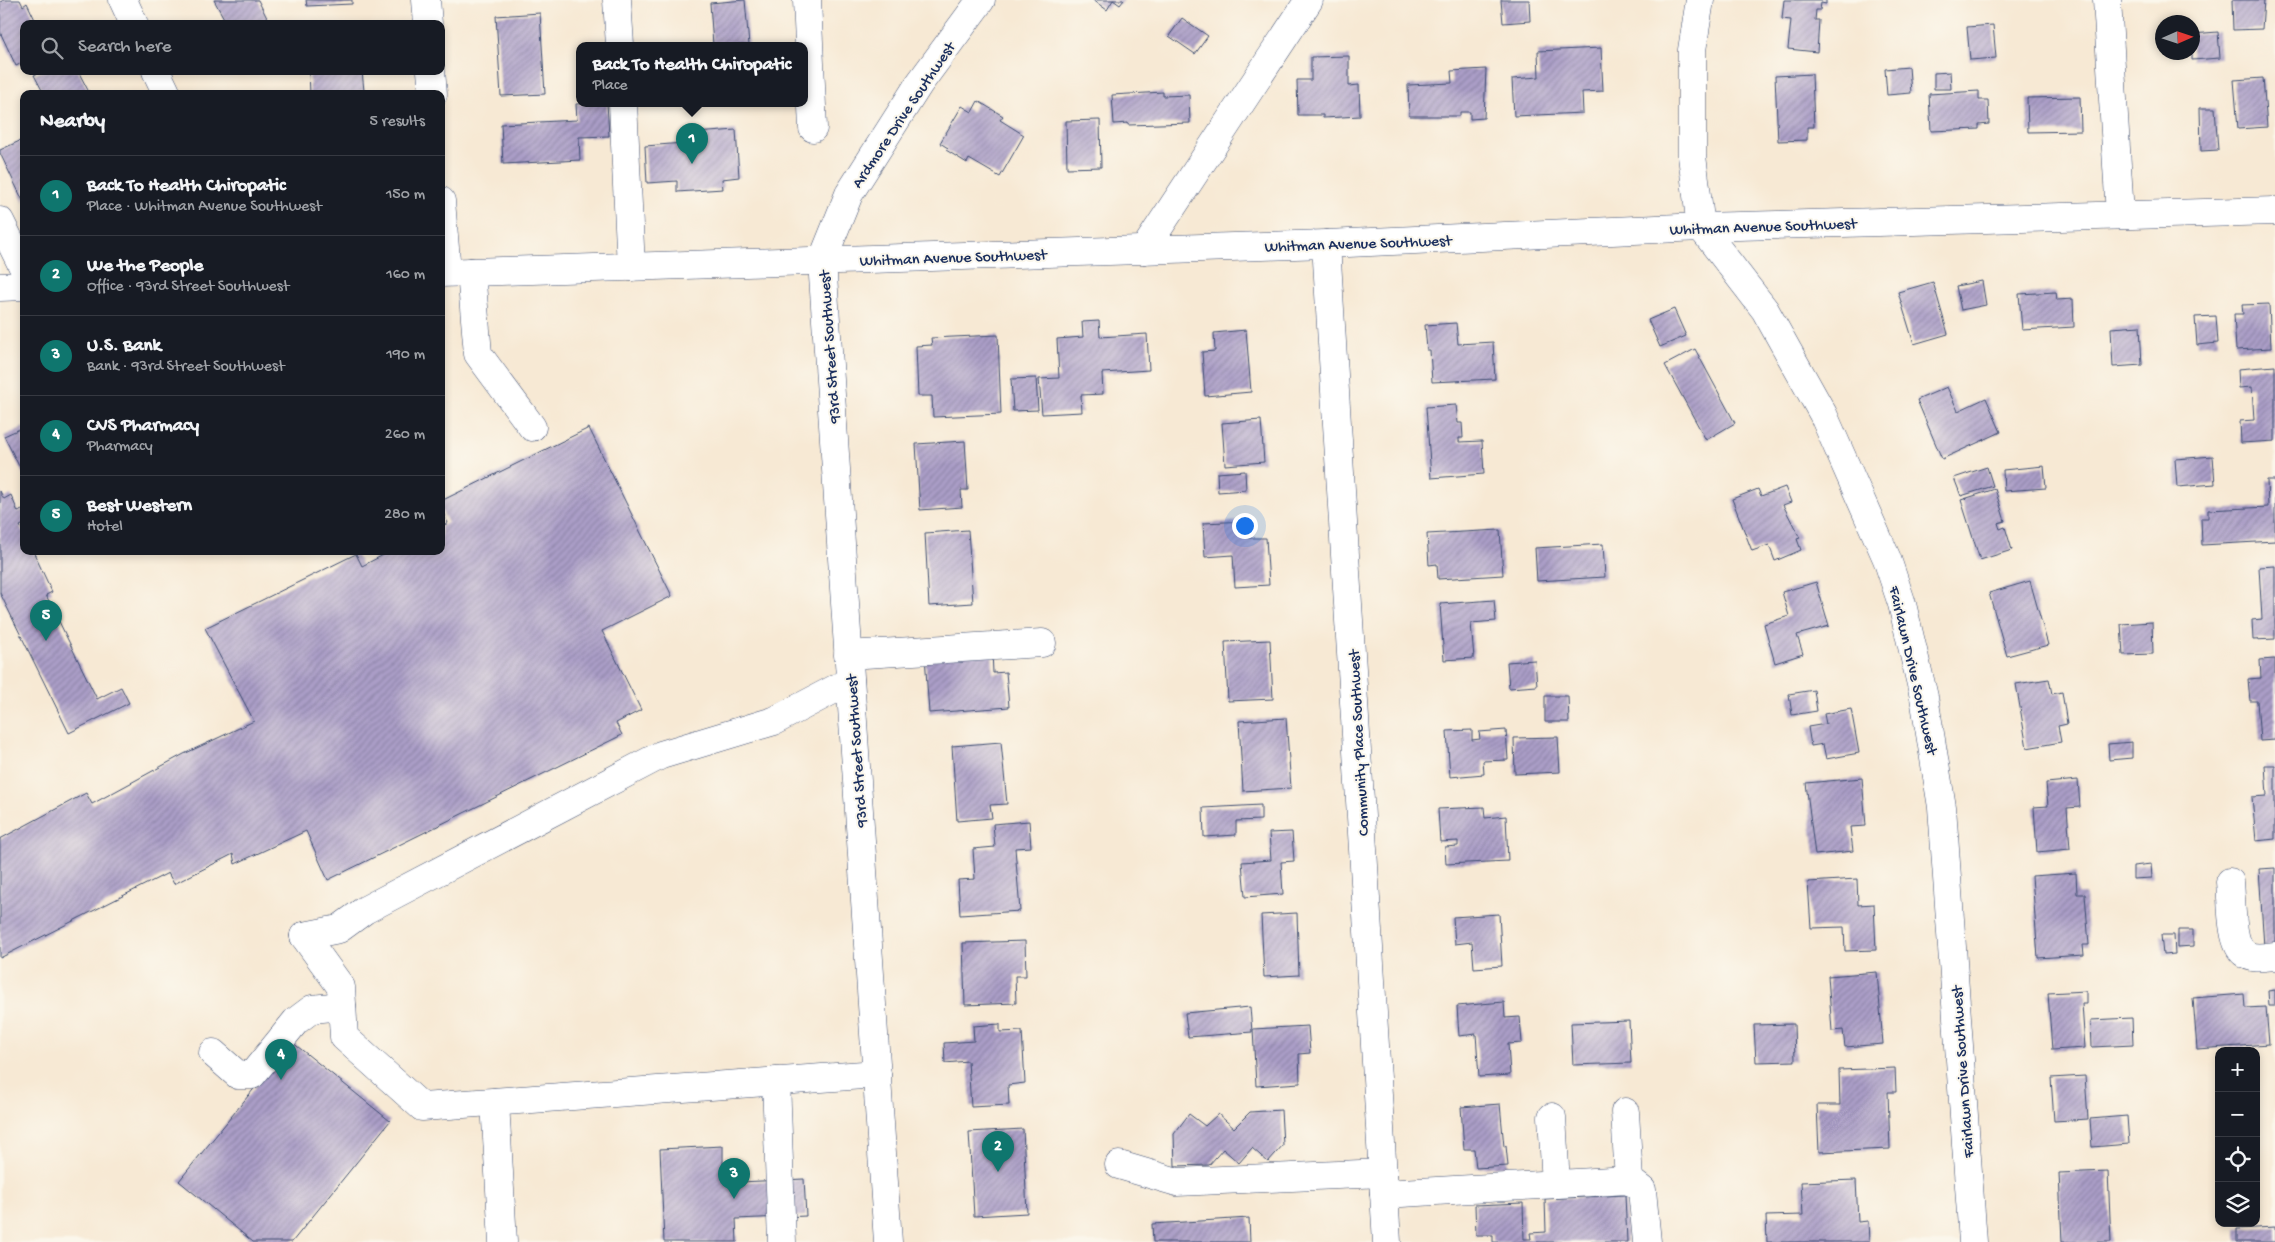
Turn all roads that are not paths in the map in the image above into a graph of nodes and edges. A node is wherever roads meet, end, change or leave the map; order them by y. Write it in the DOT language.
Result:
graph roads {
  1 [pos="123,0"];
  2 [pos="426,0"];
  3 [pos="617,0"];
  4 [pos="807,0"];
  5 [pos="981,0"];
  6 [pos="1310,0"];
  7 [pos="1700,0"];
  8 [pos="2107,0"];
  9 [pos="132,20"];
  10 [pos="428,20"];
  11 [pos="620,42"];
  12 [pos="158,75"];
  13 [pos="431,75"];
  14 [pos="164,90"];
  15 [pos="433,90"];
  16 [pos="623,107"];
  17 [pos="812,128"];
  18 [pos="2275,211"];
  19 [pos="2120,215"];
  20 [pos="0,221"];
  21 [pos="445,225"];
  22 [pos="1701,227"];
  23 [pos="1326,244"];
  24 [pos="1144,250"];
  25 [pos="20,261"];
  26 [pos="822,261"];
  27 [pos="631,267"];
  28 [pos="453,272"];
  29 [pos="20,286"];
  30 [pos="0,287"];
  31 [pos="532,428"];
  32 [pos="1042,643"];
  33 [pos="849,668"];
  34 [pos="2230,882"];
  35 [pos="2275,956"];
  36 [pos="342,1006"];
  37 [pos="213,1053"];
  38 [pos="877,1074"];
  39 [pos="776,1081"];
  40 [pos="494,1102"];
  41 [pos="1625,1112"];
  42 [pos="1552,1117"];
  43 [pos="1119,1166"];
  44 [pos="1629,1180"];
  45 [pos="1383,1184"];
  46 [pos="1556,1184"];
  47 [pos="503,1242"];
  48 [pos="782,1242"];
  49 [pos="888,1242"];
  50 [pos="1387,1242"];
  51 [pos="1647,1242"];
  52 [pos="1973,1242"];
  1 -- 9 [label="street"];
  2 -- 10 [label="street"];
  3 -- 11 [label="street"];
  4 -- 17 [label="street"];
  5 -- 26 [label="street, Ardmore Drive Southwest"];
  6 -- 24 [label="street"];
  7 -- 22 [label="street"];
  8 -- 19 [label="street"];
  12 -- 14 [label="street"];
  13 -- 15 [label="street"];
  16 -- 27 [label="street"];
  18 -- 19 [label="street, Whitman Avenue Southwest"];
  19 -- 22 [label="street, Whitman Avenue Southwest"];
  20 -- 25 [label="street"];
  21 -- 28 [label="street"];
  22 -- 23 [label="street, Whitman Avenue Southwest"];
  22 -- 52 [label="street, Fairlawn Drive Southwest"];
  23 -- 24 [label="street, Whitman Avenue Southwest"];
  23 -- 45 [label="street, Community Place Southwest"];
  24 -- 26 [label="street, Whitman Avenue Southwest"];
  26 -- 27 [label="street, Whitman Avenue Southwest"];
  26 -- 33 [label="street, 93rd Street Southwest"];
  27 -- 28 [label="street, Whitman Avenue Southwest"];
  28 -- 31 [label="street"];
  29 -- 30 [label="street"];
  32 -- 33 [label="street"];
  33 -- 36 [label="street"];
  33 -- 38 [label="street, 93rd Street Southwest"];
  34 -- 35 [label="street"];
  36 -- 37 [label="street"];
  36 -- 40 [label="street"];
  38 -- 39 [label="street"];
  38 -- 49 [label="street, 93rd Street Southwest"];
  39 -- 40 [label="street"];
  39 -- 48 [label="street"];
  40 -- 47 [label="street"];
  41 -- 44 [label="street"];
  42 -- 46 [label="street"];
  43 -- 45 [label="street"];
  44 -- 46 [label="street"];
  44 -- 51 [label="street"];
  45 -- 46 [label="street"];
  45 -- 50 [label="street, Community Place Southwest"];
}
